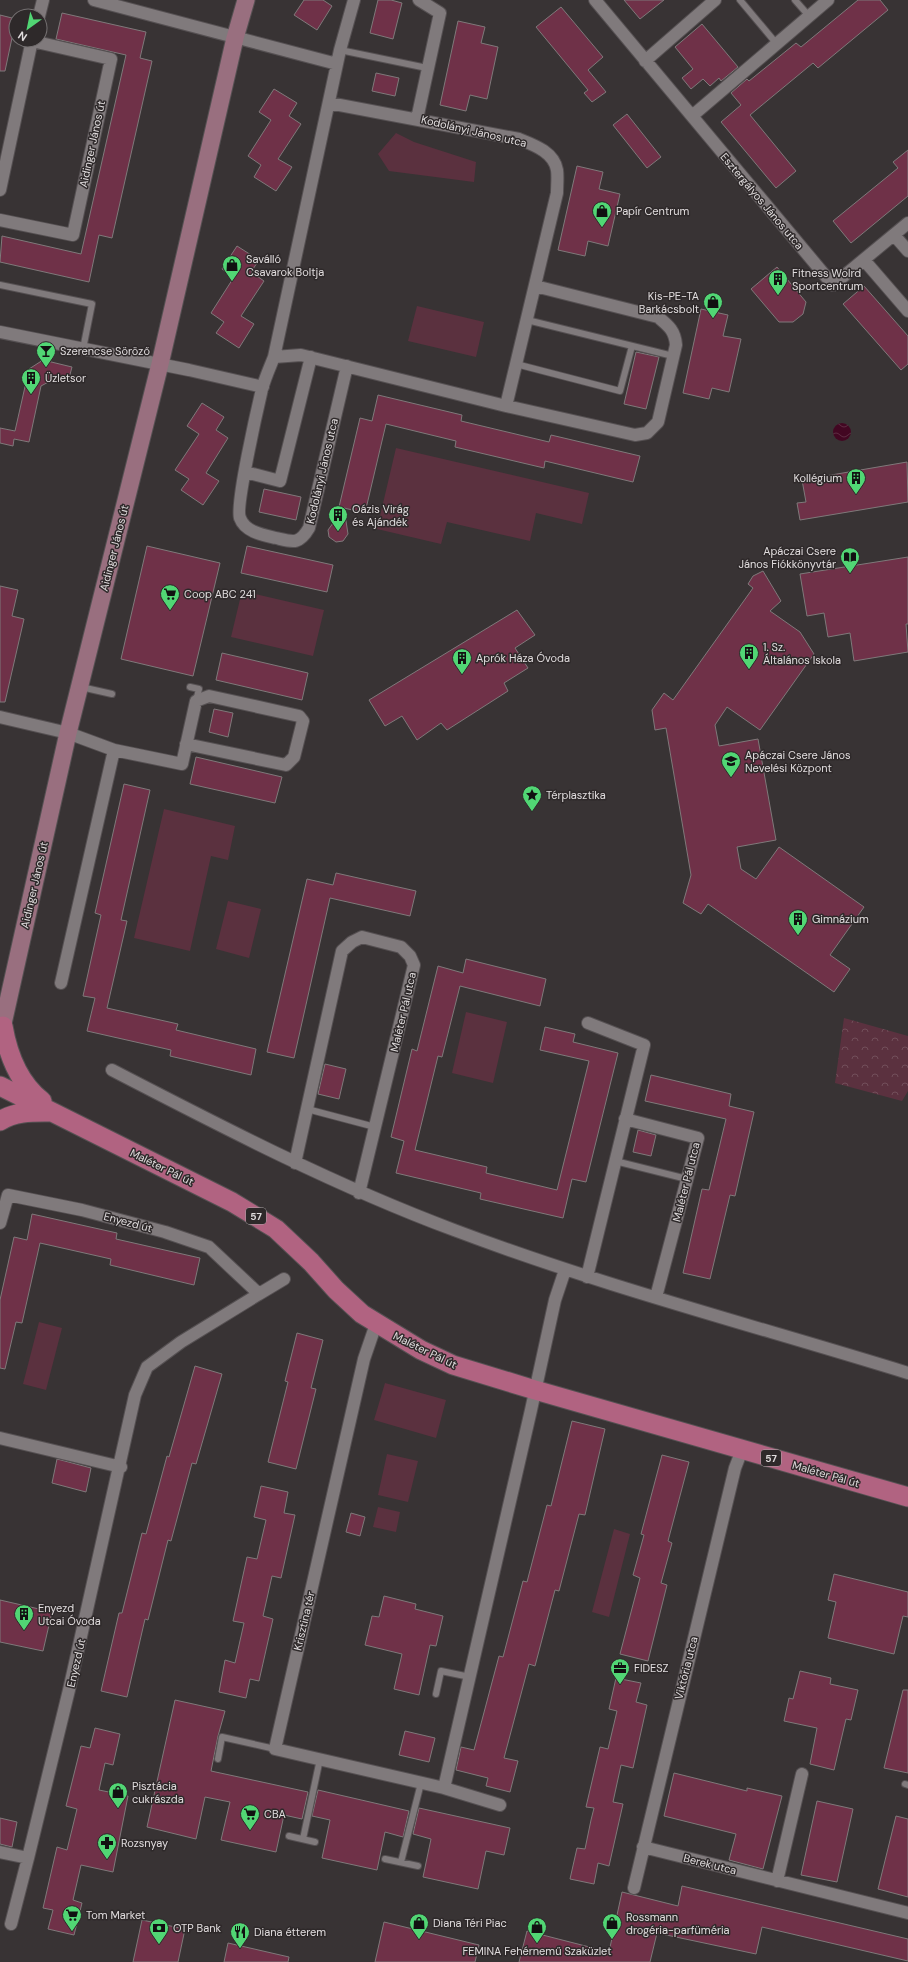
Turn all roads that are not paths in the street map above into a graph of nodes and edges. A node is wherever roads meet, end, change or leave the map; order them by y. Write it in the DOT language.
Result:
graph roads {
  1 [pos="94,0"];
  2 [pos="246,0"];
  3 [pos="354,0"];
  4 [pos="419,0"];
  5 [pos="595,0"];
  6 [pos="715,0"];
  7 [pos="740,0"];
  8 [pos="795,0"];
  9 [pos="828,0"];
  10 [pos="129,5"];
  11 [pos="809,16"];
  12 [pos="235,38"];
  13 [pos="776,43"];
  14 [pos="48,45"];
  15 [pos="30,48"];
  16 [pos="340,50"];
  17 [pos="645,60"];
  18 [pos="337,64"];
  19 [pos="427,68"];
  20 [pos="329,103"];
  21 [pos="692,116"];
  22 [pos="417,119"];
  23 [pos="0,190"];
  24 [pos="0,220"];
  25 [pos="908,223"];
  26 [pos="894,235"];
  27 [pos="908,251"];
  28 [pos="864,260"];
  29 [pos="0,284"];
  30 [pos="535,286"];
  31 [pos="908,311"];
  32 [pos="527,320"];
  33 [pos="0,332"];
  34 [pos="632,346"];
  35 [pos="83,349"];
  36 [pos="674,356"];
  37 [pos="274,357"];
  38 [pos="311,357"];
  39 [pos="160,364"];
  40 [pos="516,364"];
  41 [pos="347,366"];
  42 [pos="263,387"];
  43 [pos="506,406"];
  44 [pos="245,472"];
  45 [pos="79,686"];
  46 [pos="190,687"];
  47 [pos="112,694"];
  48 [pos="196,701"];
  49 [pos="0,716"];
  50 [pos="68,733"];
  51 [pos="186,744"];
  52 [pos="114,750"];
  53 [pos="60,983"];
  54 [pos="588,1023"];
  55 [pos="1,1031"];
  56 [pos="112,1070"];
  57 [pos="0,1086"];
  58 [pos="306,1109"];
  59 [pos="54,1112"];
  60 [pos="626,1119"];
  61 [pos="0,1121"];
  62 [pos="375,1127"];
  63 [pos="616,1161"];
  64 [pos="295,1163"];
  65 [pos="687,1179"];
  66 [pos="359,1193"];
  67 [pos="0,1223"];
  68 [pos="565,1270"];
  69 [pos="587,1277"];
  70 [pos="284,1279"];
  71 [pos="259,1294"];
  72 [pos="656,1297"];
  73 [pos="376,1324"];
  74 [pos="908,1372"];
  75 [pos="535,1390"];
  76 [pos="0,1438"];
  77 [pos="742,1450"];
  78 [pos="121,1467"];
  79 [pos="908,1497"];
  80 [pos="470,1677"];
  81 [pos="436,1694"];
  82 [pos="275,1749"];
  83 [pos="218,1759"];
  84 [pos="320,1760"];
  85 [pos="802,1774"];
  86 [pos="421,1782"];
  87 [pos="444,1788"];
  88 [pos="500,1805"];
  89 [pos="289,1836"];
  90 [pos="303,1839"];
  91 [pos="315,1842"];
  92 [pos="642,1847"];
  93 [pos="0,1852"];
  94 [pos="28,1858"];
  95 [pos="385,1859"];
  96 [pos="401,1862"];
  97 [pos="418,1866"];
  98 [pos="777,1881"];
  99 [pos="634,1888"];
  100 [pos="908,1913"];
  101 [pos="11,1924"];
  1 -- 10 [label="street"];
  2 -- 12 [label="street, Aidinger János út"];
  3 -- 16 [label="street"];
  4 -- 19 [label="street, Kodolányi János utca"];
  5 -- 17 [label="street, Esztergályos János utca"];
  6 -- 17 [label="street"];
  7 -- 13 [label="lane"];
  8 -- 11 [label="lane"];
  9 -- 11 [label="street"];
  10 -- 12 [label="street"];
  11 -- 13 [label="street"];
  12 -- 18 [label="street"];
  12 -- 39 [label="street, Aidinger János út"];
  13 -- 21 [label="street"];
  14 -- 24 [label="street, Aidinger János út"];
  15 -- 23 [label="street"];
  16 -- 18 [label="street"];
  16 -- 19 [label="lane"];
  17 -- 21 [label="street, Esztergályos János utca"];
  18 -- 20 [label="street"];
  19 -- 22 [label="street, Kodolányi János utca"];
  20 -- 22 [label="street"];
  20 -- 37 [label="street"];
  21 -- 28 [label="street, Esztergályos János utca"];
  22 -- 30 [label="street, Kodolányi János utca"];
  25 -- 26 [label="street"];
  26 -- 27 [label="street"];
  26 -- 28 [label="street"];
  28 -- 31 [label="street"];
  29 -- 35 [label="lane"];
  30 -- 32 [label="street, Kodolányi János utca"];
  30 -- 36 [label="street"];
  32 -- 34 [label="lane"];
  32 -- 40 [label="street, Kodolányi János utca"];
  33 -- 35 [label="street"];
  34 -- 36 [label="lane"];
  34 -- 40 [label="lane"];
  35 -- 39 [label="street"];
  36 -- 43 [label="street"];
  37 -- 38 [label="street"];
  37 -- 42 [label="street"];
  38 -- 41 [label="street"];
  38 -- 44 [label="street"];
  39 -- 42 [label="street"];
  39 -- 45 [label="street, Aidinger János út"];
  40 -- 43 [label="street, Kodolányi János utca"];
  41 -- 43 [label="street"];
  41 -- 44 [label="street, Kodolányi János utca"];
  42 -- 44 [label="street"];
  45 -- 47 [label="lane"];
  45 -- 50 [label="street, Aidinger János út"];
  46 -- 48 [label="lane"];
  48 -- 51 [label="street"];
  48 -- 51 [label="street"];
  49 -- 50 [label="street"];
  50 -- 52 [label="street"];
  50 -- 55 [label="street, Aidinger János út"];
  51 -- 52 [label="street"];
  52 -- 53 [label="street"];
  54 -- 60 [label="street"];
  55 -- 59 [label="main road"];
  56 -- 64 [label="street"];
  57 -- 59 [label="main road, Maléter Pál út / 57"];
  58 -- 62 [label="lane"];
  58 -- 62 [label="street, Maléter Pál utca"];
  58 -- 64 [label="street, Maléter Pál utca"];
  59 -- 61 [label="main road"];
  59 -- 73 [label="main road, Maléter Pál út / 57"];
  60 -- 63 [label="street"];
  60 -- 65 [label="street, Maléter Pál utca"];
  62 -- 66 [label="street, Maléter Pál utca"];
  63 -- 65 [label="lane"];
  63 -- 69 [label="street"];
  64 -- 66 [label="street"];
  65 -- 72 [label="street, Maléter Pál utca"];
  66 -- 68 [label="street"];
  67 -- 71 [label="street, Enyezd út"];
  68 -- 69 [label="street"];
  68 -- 75 [label="street"];
  69 -- 72 [label="street"];
  70 -- 71 [label="street, Enyezd út"];
  71 -- 78 [label="street, Enyezd út"];
  72 -- 74 [label="street"];
  73 -- 75 [label="main road, Maléter Pál út / 57"];
  73 -- 82 [label="street, Krisztina tér"];
  75 -- 77 [label="main road, Maléter Pál út / 57"];
  75 -- 80 [label="street"];
  76 -- 78 [label="street"];
  77 -- 79 [label="main road, Maléter Pál út / 57"];
  77 -- 92 [label="street, Viktória utca"];
  78 -- 94 [label="street, Enyezd út"];
  80 -- 81 [label="lane"];
  80 -- 87 [label="street"];
  82 -- 83 [label="lane"];
  82 -- 84 [label="street"];
  84 -- 86 [label="street"];
  84 -- 90 [label="lane"];
  85 -- 98 [label="street"];
  86 -- 87 [label="street"];
  86 -- 96 [label="lane"];
  87 -- 88 [label="street"];
  89 -- 90 [label="lane"];
  90 -- 91 [label="lane"];
  92 -- 98 [label="street, Berek utca"];
  92 -- 99 [label="street, Viktória utca"];
  93 -- 94 [label="street"];
  94 -- 101 [label="street, Enyezd út"];
  95 -- 96 [label="lane"];
  96 -- 97 [label="lane"];
  98 -- 100 [label="street, Berek utca"];
}
